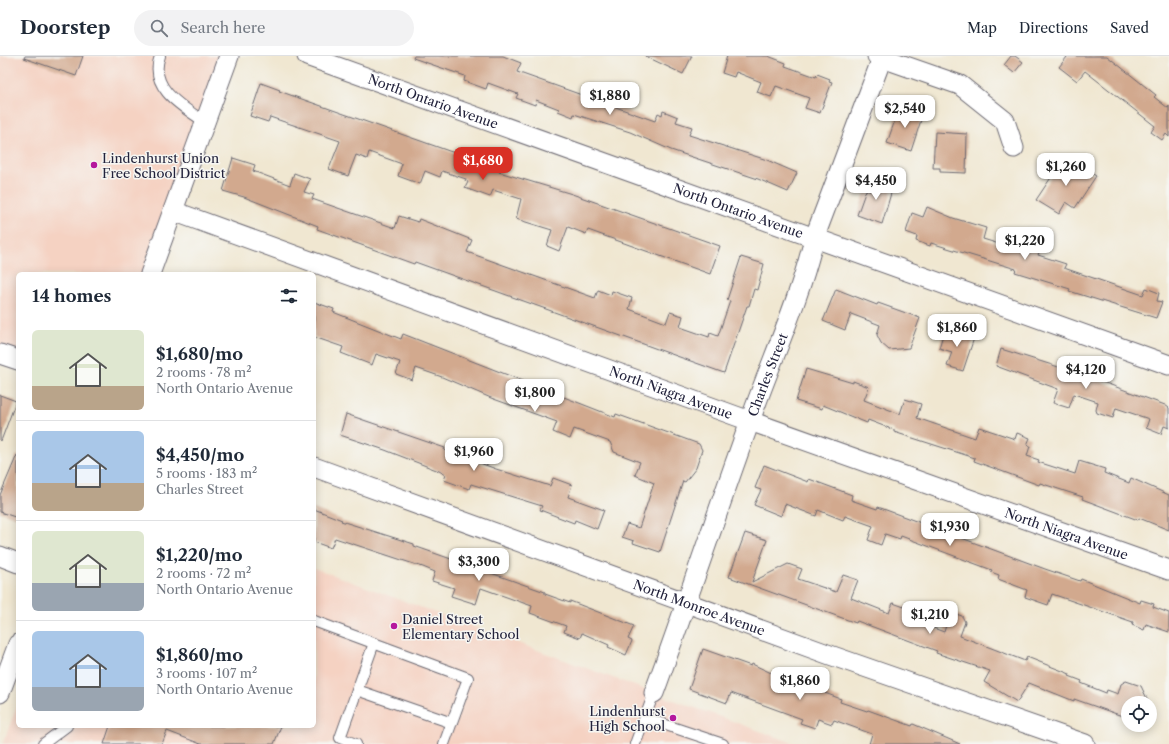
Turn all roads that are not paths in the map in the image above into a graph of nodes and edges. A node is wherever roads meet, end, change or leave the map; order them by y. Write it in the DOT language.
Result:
graph roads {
  1 [pos="160,56"];
  2 [pos="229,56"];
  3 [pos="307,56"];
  4 [pos="880,57"];
  5 [pos="205,122"];
  6 [pos="1014,148"];
  7 [pos="173,211"];
  8 [pos="814,239"];
  9 [pos="151,272"];
  10 [pos="0,354"];
  11 [pos="16,359"];
  12 [pos="1169,366"];
  13 [pos="750,421"];
  14 [pos="316,468"];
  15 [pos="0,556"];
  16 [pos="16,562"];
  17 [pos="1169,570"];
  18 [pos="687,603"];
  19 [pos="316,622"];
  20 [pos="374,643"];
  21 [pos="16,649"];
  22 [pos="357,690"];
  23 [pos="0,693"];
  24 [pos="654,693"];
  25 [pos="645,718"];
  26 [pos="452,723"];
  27 [pos="64,728"];
  28 [pos="43,744"];
  29 [pos="356,744"];
  30 [pos="444,744"];
  31 [pos="635,744"];
  32 [pos="723,744"];
  33 [pos="1085,744"];
  1 -- 5 [label="lane"];
  2 -- 5 [label="street"];
  3 -- 8 [label="street, North Ontario Avenue"];
  4 -- 6 [label="street"];
  4 -- 8 [label="street, Charles Street"];
  5 -- 7 [label="street"];
  7 -- 9 [label="street"];
  7 -- 13 [label="street, North Niagra Avenue"];
  8 -- 12 [label="street, North Ontario Avenue"];
  8 -- 13 [label="street, Charles Street"];
  10 -- 11 [label="street"];
  13 -- 17 [label="street, North Niagra Avenue"];
  13 -- 18 [label="street, Charles Street"];
  14 -- 18 [label="street, North Monroe Avenue"];
  15 -- 16 [label="street"];
  18 -- 24 [label="street, Charles Street"];
  18 -- 33 [label="street, North Monroe Avenue"];
  19 -- 20 [label="lane"];
  20 -- 22 [label="lane"];
  20 -- 26 [label="lane"];
  21 -- 23 [label="street"];
  22 -- 26 [label="lane"];
  22 -- 29 [label="lane"];
  24 -- 25 [label="lane"];
  25 -- 31 [label="lane"];
  25 -- 32 [label="lane"];
  26 -- 30 [label="lane"];
  27 -- 28 [label="lane"];
}
